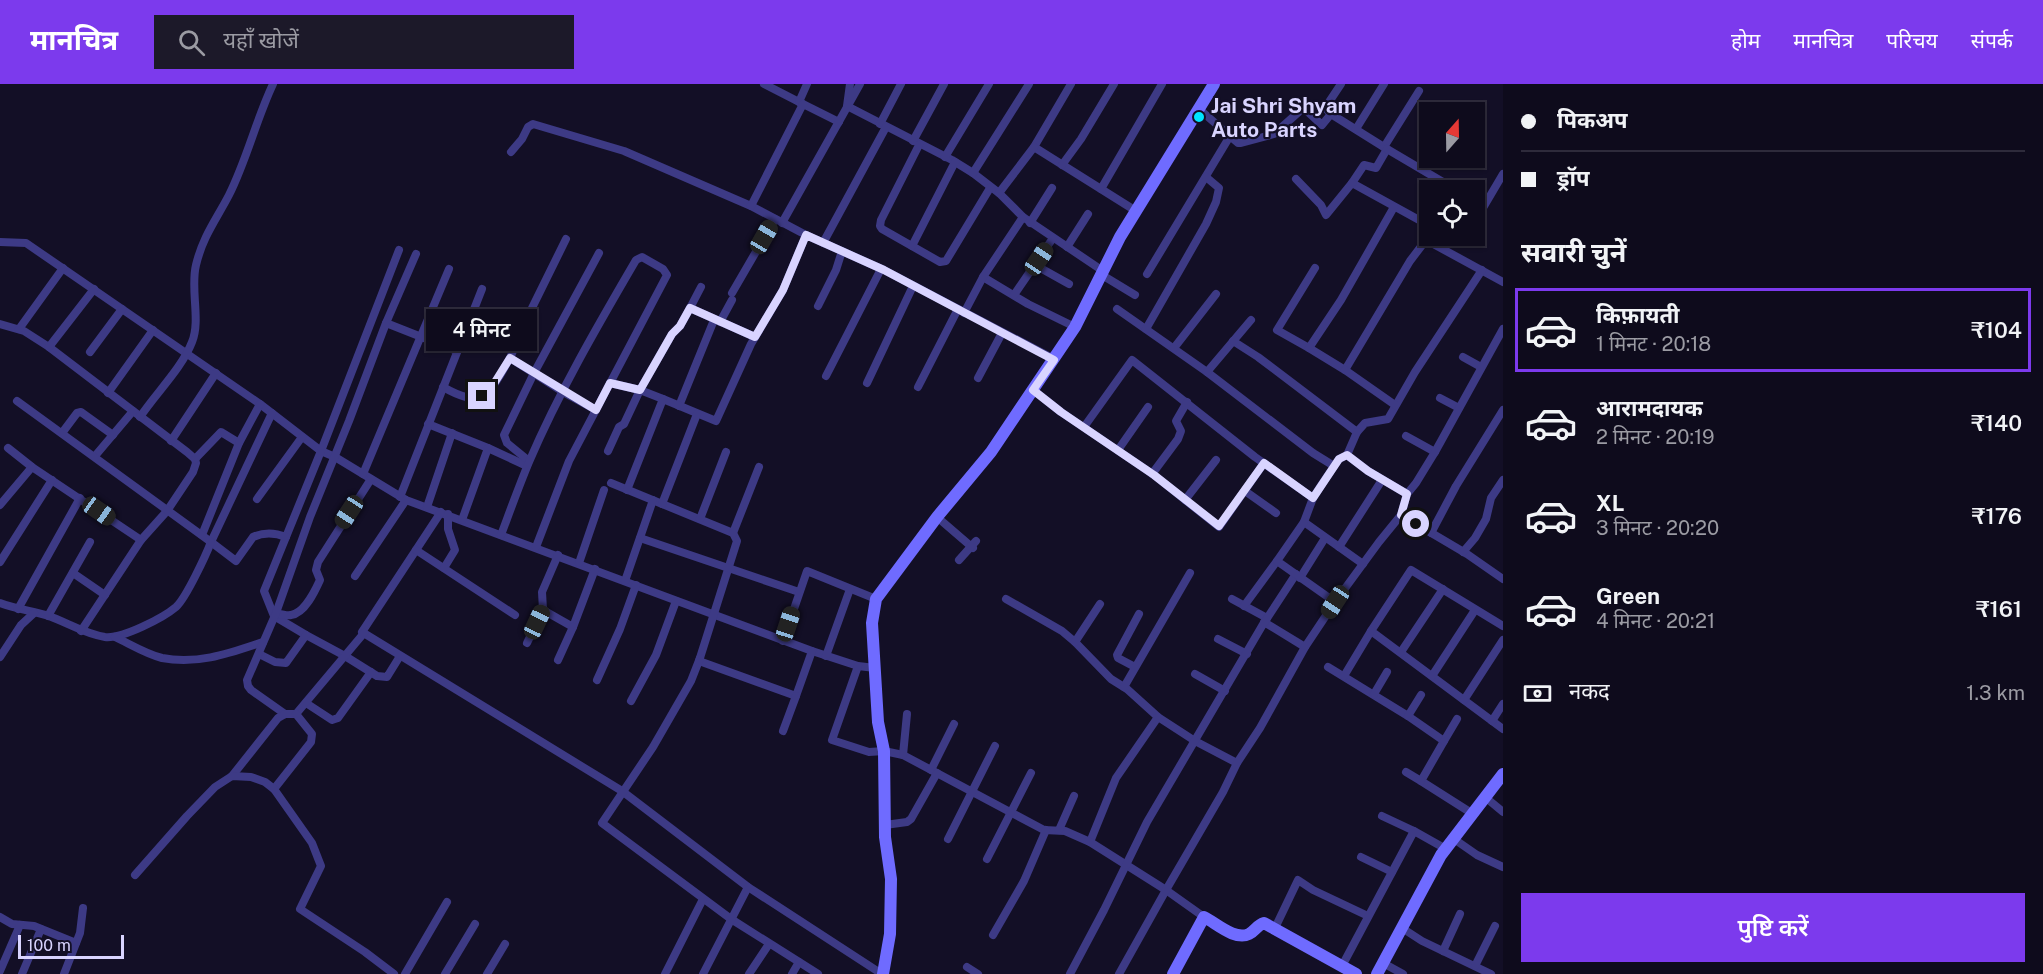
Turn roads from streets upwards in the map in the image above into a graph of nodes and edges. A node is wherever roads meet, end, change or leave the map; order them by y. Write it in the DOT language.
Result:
graph roads {
  1 [pos="273,84"];
  2 [pos="764,84"];
  3 [pos="807,84"];
  4 [pos="850,84"];
  5 [pos="860,84"];
  6 [pos="901,84"];
  7 [pos="944,84"];
  8 [pos="990,84"];
  9 [pos="1029,84"];
  10 [pos="1071,84"];
  11 [pos="1114,84"];
  12 [pos="1162,84"];
  13 [pos="1214,84"];
  14 [pos="1341,84"];
  15 [pos="1384,84"];
  16 [pos="1419,91"];
  17 [pos="801,103"];
  18 [pos="848,106"];
  19 [pos="1199,110"];
  20 [pos="1331,114"];
  21 [pos="840,122"];
  22 [pos="883,125"];
  23 [pos="1356,129"];
  24 [pos="1230,136"];
  25 [pos="916,143"];
  26 [pos="1034,147"];
  27 [pos="1385,148"];
  28 [pos="511,152"];
  29 [pos="945,157"];
  30 [pos="955,162"];
  31 [pos="1062,165"];
  32 [pos="973,173"];
  33 [pos="1503,174"];
  34 [pos="1206,177"];
  35 [pos="1296,179"];
  36 [pos="1439,180"];
  37 [pos="1352,183"];
  38 [pos="990,188"];
  39 [pos="1052,188"];
  40 [pos="1101,189"];
  41 [pos="999,193"];
  42 [pos="1485,205"];
  43 [pos="752,206"];
  44 [pos="1394,207"];
  45 [pos="1137,211"];
  46 [pos="1088,214"];
  47 [pos="1026,220"];
  48 [pos="1419,220"];
  49 [pos="779,221"];
  50 [pos="806,235"];
  51 [pos="1053,238"];
  52 [pos="566,239"];
  53 [pos="0,242"];
  54 [pos="823,243"];
  55 [pos="912,246"];
  56 [pos="1421,246"];
  57 [pos="1444,246"];
  58 [pos="1067,247"];
  59 [pos="399,250"];
  60 [pos="842,251"];
  61 [pos="599,253"];
  62 [pos="416,254"];
  63 [pos="1035,265"];
  64 [pos="63,268"];
  65 [pos="1315,268"];
  66 [pos="449,269"];
  67 [pos="881,269"];
  68 [pos="1482,270"];
  69 [pos="1102,273"];
  70 [pos="1148,274"];
  71 [pos="983,277"];
  72 [pos="1503,282"];
  73 [pos="1069,284"];
  74 [pos="913,286"];
  75 [pos="701,287"];
  76 [pos="93,289"];
  77 [pos="482,289"];
  78 [pos="1216,294"];
  79 [pos="1014,295"];
  80 [pos="1135,295"];
  81 [pos="818,306"];
  82 [pos="690,308"];
  83 [pos="122,309"];
  84 [pos="1117,309"];
  85 [pos="961,311"];
  86 [pos="1251,320"];
  87 [pos="717,321"];
  88 [pos="386,323"];
  89 [pos="0,324"];
  90 [pos="1075,327"];
  91 [pos="19,329"];
  92 [pos="1146,329"];
  93 [pos="1503,329"];
  94 [pos="153,330"];
  95 [pos="1002,333"];
  96 [pos="421,337"];
  97 [pos="755,337"];
  98 [pos="1233,341"];
  99 [pos="49,347"];
  100 [pos="1174,348"];
  101 [pos="1309,348"];
  102 [pos="457,351"];
  103 [pos="90,352"];
  104 [pos="187,352"];
  105 [pos="1463,357"];
  106 [pos="510,358"];
  107 [pos="1054,360"];
  108 [pos="1481,367"];
  109 [pos="1345,370"];
  110 [pos="1207,372"];
  111 [pos="216,373"];
  112 [pos="534,373"];
  113 [pos="826,376"];
  114 [pos="978,378"];
  115 [pos="610,383"];
  116 [pos="867,383"];
  117 [pos="443,387"];
  118 [pos="918,387"];
  119 [pos="640,390"];
  120 [pos="1033,390"];
  121 [pos="563,392"];
  122 [pos="108,393"];
  123 [pos="1440,398"];
  124 [pos="663,399"];
  125 [pos="17,401"];
  126 [pos="1187,402"];
  127 [pos="260,404"];
  128 [pos="1395,405"];
  129 [pos="679,406"];
  130 [pos="1148,407"];
  131 [pos="1459,408"];
  132 [pos="596,410"];
  133 [pos="1503,410"];
  134 [pos="272,413"];
  135 [pos="136,414"];
  136 [pos="697,414"];
  137 [pos="428,424"];
  138 [pos="1084,427"];
  139 [pos="1357,432"];
  140 [pos="62,433"];
  141 [pos="452,433"];
  142 [pos="113,435"];
  143 [pos="1406,436"];
  144 [pos="302,437"];
  145 [pos="171,441"];
  146 [pos="239,443"];
  147 [pos="488,447"];
  148 [pos="8,448"];
  149 [pos="1118,450"];
  150 [pos="321,451"];
  151 [pos="608,451"];
  152 [pos="726,452"];
  153 [pos="1435,452"];
  154 [pos="1347,455"];
  155 [pos="95,456"];
  156 [pos="335,457"];
  157 [pos="195,459"];
  158 [pos="1216,460"];
  159 [pos="1264,463"];
  160 [pos="528,464"];
  161 [pos="1334,466"];
  162 [pos="32,467"];
  163 [pos="759,467"];
  164 [pos="1152,474"];
  165 [pos="367,477"];
  166 [pos="52,480"];
  167 [pos="1382,480"];
  168 [pos="1503,480"];
  169 [pos="627,490"];
  170 [pos="1245,491"];
  171 [pos="1407,494"];
  172 [pos="80,498"];
  173 [pos="1313,498"];
  174 [pos="403,499"];
  175 [pos="257,500"];
  176 [pos="653,500"];
  177 [pos="1185,500"];
  178 [pos="662,504"];
  179 [pos="0,505"];
  180 [pos="427,507"];
  181 [pos="167,510"];
  182 [pos="445,513"];
  183 [pos="1276,513"];
  184 [pos="1401,515"];
  185 [pos="937,517"];
  186 [pos="700,519"];
  187 [pos="462,520"];
  188 [pos="1304,522"];
  189 [pos="733,532"];
  190 [pos="1431,533"];
  191 [pos="202,535"];
  192 [pos="501,535"];
  193 [pos="286,537"];
  194 [pos="640,538"];
  195 [pos="1325,538"];
  196 [pos="141,540"];
  197 [pos="90,542"];
  198 [pos="211,542"];
  199 [pos="536,547"];
  200 [pos="1339,547"];
  201 [pos="416,550"];
  202 [pos="1463,552"];
  203 [pos="558,555"];
  204 [pos="959,560"];
  205 [pos="1277,561"];
  206 [pos="0,562"];
  207 [pos="579,563"];
  208 [pos="1363,564"];
  209 [pos="444,568"];
  210 [pos="595,569"];
  211 [pos="729,569"];
  212 [pos="73,573"];
  213 [pos="1190,573"];
  214 [pos="355,576"];
  215 [pos="1298,576"];
  216 [pos="1503,579"];
  217 [pos="625,581"];
  218 [pos="636,585"];
  219 [pos="850,588"];
  220 [pos="1443,589"];
  221 [pos="799,592"];
  222 [pos="105,596"];
  223 [pos="876,599"];
  224 [pos="1006,599"];
  225 [pos="1232,599"];
  226 [pos="676,601"];
  227 [pos="1335,602"];
  228 [pos="0,603"];
  229 [pos="1100,604"];
  230 [pos="1244,606"];
  231 [pos="18,609"];
  232 [pos="543,610"];
  233 [pos="1475,610"];
  234 [pos="34,613"];
  235 [pos="275,614"];
  236 [pos="1139,614"];
  237 [pos="515,615"];
  238 [pos="714,615"];
  239 [pos="48,616"];
  240 [pos="1266,620"];
  241 [pos="1503,626"];
  242 [pos="573,627"];
  243 [pos="81,631"];
  244 [pos="1371,631"];
  245 [pos="364,633"];
  246 [pos="306,635"];
  247 [pos="115,637"];
  248 [pos="1218,639"];
  249 [pos="783,640"];
  250 [pos="1503,640"];
  251 [pos="263,642"];
  252 [pos="528,642"];
  253 [pos="1075,642"];
  254 [pos="1305,646"];
  255 [pos="812,651"];
  256 [pos="1401,652"];
  257 [pos="259,654"];
  258 [pos="1247,654"];
  259 [pos="345,656"];
  260 [pos="826,656"];
  261 [pos="0,657"];
  262 [pos="400,657"];
  263 [pos="700,658"];
  264 [pos="558,660"];
  265 [pos="858,666"];
  266 [pos="1136,667"];
  267 [pos="1328,667"];
  268 [pos="875,668"];
  269 [pos="370,672"];
  270 [pos="1387,672"];
  271 [pos="1195,674"];
  272 [pos="1344,676"];
  273 [pos="1432,676"];
  274 [pos="597,680"];
  275 [pos="1124,687"];
  276 [pos="1225,691"];
  277 [pos="1374,694"];
  278 [pos="1421,695"];
  279 [pos="796,696"];
  280 [pos="1464,700"];
  281 [pos="631,701"];
  282 [pos="306,703"];
  283 [pos="1503,704"];
  284 [pos="285,714"];
  285 [pos="296,714"];
  286 [pos="907,714"];
  287 [pos="1408,716"];
  288 [pos="1158,717"];
  289 [pos="1457,719"];
  290 [pos="1492,721"];
  291 [pos="954,724"];
  292 [pos="1503,729"];
  293 [pos="783,731"];
  294 [pos="1195,741"];
  295 [pos="1444,741"];
  296 [pos="994,746"];
  297 [pos="884,751"];
  298 [pos="903,755"];
  299 [pos="1237,763"];
  300 [pos="934,772"];
  301 [pos="1406,772"];
  302 [pos="1031,773"];
  303 [pos="232,776"];
  304 [pos="1502,780"];
  305 [pos="1421,781"];
  306 [pos="274,789"];
  307 [pos="622,791"];
  308 [pos="972,792"];
  309 [pos="1074,796"];
  310 [pos="1485,797"];
  311 [pos="1011,812"];
  312 [pos="1503,812"];
  313 [pos="1473,814"];
  314 [pos="1382,816"];
  315 [pos="885,825"];
  316 [pos="1046,830"];
  317 [pos="1059,830"];
  318 [pos="1414,831"];
  319 [pos="948,839"];
  320 [pos="1090,842"];
  321 [pos="1450,844"];
  322 [pos="1361,857"];
  323 [pos="987,859"];
  324 [pos="1127,864"];
  325 [pos="1503,867"];
  326 [pos="1392,872"];
  327 [pos="135,875"];
  328 [pos="748,887"];
  329 [pos="1166,890"];
  330 [pos="703,899"];
  331 [pos="447,902"];
  332 [pos="83,908"];
  333 [pos="1460,914"];
  334 [pos="1368,916"];
  335 [pos="0,917"];
  336 [pos="1204,917"];
  337 [pos="731,919"];
  338 [pos="475,924"];
  339 [pos="20,925"];
  340 [pos="1495,926"];
  341 [pos="41,928"];
  342 [pos="1275,928"];
  343 [pos="1402,928"];
  344 [pos="993,935"];
  345 [pos="76,943"];
  346 [pos="505,944"];
  347 [pos="769,944"];
  348 [pos="1443,951"];
  349 [pos="799,962"];
  350 [pos="1342,966"];
  351 [pos="1475,966"];
  352 [pos="967,967"];
  353 [pos="1380,969"];
  354 [pos="0,971"];
  355 [pos="22,974"];
  356 [pos="64,974"];
  357 [pos="394,974"];
  358 [pos="405,974"];
  359 [pos="445,974"];
  360 [pos="487,974"];
  361 [pos="664,974"];
  362 [pos="703,974"];
  363 [pos="749,974"];
  364 [pos="792,974"];
  365 [pos="818,974"];
  366 [pos="882,974"];
  367 [pos="978,974"];
  368 [pos="1070,974"];
  369 [pos="1119,974"];
  370 [pos="1173,974"];
  371 [pos="1356,974"];
  372 [pos="1403,974"];
  373 [pos="1491,974"];
  1 -- 104 [label="street"];
  2 -- 17 [label="street"];
  3 -- 17 [label="street"];
  4 -- 18 [label="street"];
  5 -- 18 [label="street"];
  6 -- 22 [label="street"];
  7 -- 25 [label="street"];
  8 -- 29 [label="street"];
  9 -- 32 [label="street"];
  10 -- 26 [label="street"];
  11 -- 31 [label="street"];
  12 -- 40 [label="street"];
  13 -- 19 [label="street"];
  14 -- 20 [label="street"];
  15 -- 23 [label="street"];
  16 -- 27 [label="street"];
  17 -- 21 [label="street"];
  17 -- 43 [label="street"];
  18 -- 21 [label="street"];
  18 -- 22 [label="street"];
  19 -- 24 [label="street"];
  19 -- 45 [label="street"];
  20 -- 23 [label="street"];
  20 -- 24 [label="street"];
  21 -- 49 [label="street"];
  22 -- 25 [label="street"];
  22 -- 54 [label="street"];
  23 -- 27 [label="street"];
  24 -- 34 [label="street"];
  25 -- 29 [label="street"];
  25 -- 55 [label="street"];
  26 -- 31 [label="street"];
  26 -- 41 [label="street"];
  27 -- 36 [label="street"];
  27 -- 37 [label="street"];
  28 -- 43 [label="street"];
  29 -- 30 [label="street"];
  30 -- 32 [label="street"];
  30 -- 55 [label="street"];
  31 -- 40 [label="street"];
  32 -- 38 [label="street"];
  33 -- 42 [label="street"];
  34 -- 70 [label="street"];
  34 -- 92 [label="street"];
  35 -- 37 [label="street"];
  37 -- 44 [label="street"];
  38 -- 41 [label="street"];
  38 -- 55 [label="street"];
  39 -- 47 [label="street"];
  40 -- 45 [label="street"];
  41 -- 47 [label="street"];
  43 -- 49 [label="street"];
  44 -- 48 [label="street"];
  44 -- 101 [label="street"];
  45 -- 69 [label="street"];
  46 -- 58 [label="street"];
  47 -- 51 [label="street"];
  47 -- 71 [label="street"];
  49 -- 50 [label="street"];
  49 -- 87 [label="street"];
  50 -- 54 [label="street"];
  50 -- 97 [label="street"];
  51 -- 58 [label="street"];
  51 -- 63 [label="street"];
  52 -- 106 [label="street"];
  53 -- 64 [label="street"];
  54 -- 60 [label="street"];
  56 -- 109 [label="street"];
  57 -- 68 [label="street"];
  58 -- 69 [label="street"];
  59 -- 150 [label="street"];
  60 -- 67 [label="street"];
  60 -- 81 [label="street"];
  61 -- 112 [label="street"];
  62 -- 88 [label="street"];
  63 -- 73 [label="street"];
  63 -- 79 [label="street"];
  64 -- 76 [label="street"];
  64 -- 91 [label="street"];
  65 -- 101 [label="street"];
  66 -- 96 [label="street"];
  67 -- 74 [label="street"];
  67 -- 113 [label="street"];
  68 -- 72 [label="street"];
  68 -- 128 [label="street"];
  69 -- 80 [label="street"];
  69 -- 90 [label="street"];
  71 -- 79 [label="street"];
  71 -- 85 [label="street"];
  74 -- 85 [label="street"];
  74 -- 116 [label="street"];
  75 -- 82 [label="street"];
  76 -- 83 [label="street"];
  76 -- 99 [label="street"];
  77 -- 102 [label="street"];
  78 -- 100 [label="street"];
  79 -- 90 [label="street"];
  82 -- 87 [label="street"];
  82 -- 119 [label="street"];
  83 -- 94 [label="street"];
  83 -- 103 [label="street"];
  84 -- 92 [label="street"];
  85 -- 95 [label="street"];
  85 -- 118 [label="street"];
  86 -- 98 [label="street"];
  87 -- 97 [label="street"];
  87 -- 129 [label="street"];
  88 -- 96 [label="street"];
  88 -- 156 [label="street"];
  89 -- 91 [label="street"];
  90 -- 107 [label="street"];
  91 -- 99 [label="street"];
  92 -- 100 [label="street"];
  93 -- 108 [label="street"];
  94 -- 104 [label="street"];
  94 -- 122 [label="street"];
  95 -- 107 [label="street"];
  95 -- 114 [label="street"];
  96 -- 102 [label="street"];
  96 -- 165 [label="street"];
  97 -- 136 [label="street"];
  98 -- 110 [label="street"];
  98 -- 139 [label="street"];
  99 -- 122 [label="street"];
  100 -- 110 [label="street"];
  101 -- 109 [label="street"];
  102 -- 117 [label="street"];
  104 -- 111 [label="street"];
  104 -- 135 [label="street"];
  105 -- 108 [label="street"];
  106 -- 112 [label="street"];
  106 -- 117 [label="street"];
  107 -- 120 [label="street"];
  108 -- 131 [label="street"];
  109 -- 128 [label="street"];
  110 -- 161 [label="street"];
  111 -- 127 [label="street"];
  111 -- 145 [label="street"];
  112 -- 121 [label="street"];
  112 -- 160 [label="street"];
  115 -- 119 [label="street"];
  115 -- 121 [label="street"];
  115 -- 132 [label="street"];
  117 -- 137 [label="street"];
  119 -- 124 [label="street"];
  119 -- 151 [label="street"];
  120 -- 138 [label="street"];
  120 -- 185 [label="street"];
  121 -- 132 [label="street"];
  121 -- 160 [label="street"];
  122 -- 135 [label="street"];
  123 -- 131 [label="street"];
  124 -- 129 [label="street"];
  124 -- 169 [label="street"];
  125 -- 140 [label="street"];
  126 -- 138 [label="street"];
  126 -- 159 [label="street"];
  126 -- 164 [label="street"];
  127 -- 134 [label="street"];
  127 -- 146 [label="street"];
  128 -- 139 [label="street"];
  129 -- 136 [label="street"];
  130 -- 149 [label="street"];
  131 -- 153 [label="street"];
  132 -- 199 [label="street"];
  133 -- 190 [label="street"];
  134 -- 144 [label="street"];
  134 -- 198 [label="street"];
  135 -- 142 [label="street"];
  135 -- 145 [label="street"];
  136 -- 178 [label="street"];
  137 -- 141 [label="street"];
  137 -- 174 [label="street"];
  138 -- 149 [label="street"];
  139 -- 154 [label="street"];
  140 -- 142 [label="street"];
  140 -- 155 [label="street"];
  141 -- 147 [label="street"];
  141 -- 180 [label="street"];
  142 -- 155 [label="street"];
  143 -- 153 [label="street"];
  144 -- 150 [label="street"];
  144 -- 175 [label="street"];
  145 -- 157 [label="street"];
  146 -- 157 [label="street"];
  146 -- 191 [label="street"];
  147 -- 160 [label="street"];
  147 -- 187 [label="street"];
  148 -- 162 [label="street"];
  149 -- 164 [label="street"];
  150 -- 156 [label="street"];
  150 -- 193 [label="street"];
  152 -- 186 [label="street"];
  153 -- 171 [label="street"];
  154 -- 161 [label="street"];
  154 -- 167 [label="street"];
  155 -- 181 [label="street"];
  156 -- 165 [label="street"];
  156 -- 235 [label="street"];
  157 -- 181 [label="street"];
  158 -- 177 [label="street"];
  159 -- 170 [label="street"];
  159 -- 173 [label="street"];
  160 -- 192 [label="street"];
  161 -- 173 [label="street"];
  162 -- 166 [label="street"];
  162 -- 179 [label="street"];
  163 -- 189 [label="street"];
  164 -- 177 [label="street"];
  165 -- 174 [label="street"];
  165 -- 235 [label="street"];
  166 -- 172 [label="street"];
  166 -- 206 [label="street"];
  167 -- 171 [label="street"];
  167 -- 200 [label="street"];
  168 -- 202 [label="street"];
  169 -- 176 [label="street"];
  169 -- 207 [label="street"];
  170 -- 177 [label="street"];
  170 -- 183 [label="street"];
  171 -- 184 [label="street"];
  172 -- 196 [label="street"];
  172 -- 231 [label="street"];
  173 -- 188 [label="street"];
  174 -- 180 [label="street"];
  174 -- 214 [label="street"];
  176 -- 178 [label="street"];
  176 -- 194 [label="street"];
  178 -- 186 [label="street"];
  180 -- 182 [label="street"];
  181 -- 191 [label="street"];
  181 -- 196 [label="street"];
  182 -- 187 [label="street"];
  182 -- 201 [label="street"];
  182 -- 209 [label="street"];
  184 -- 190 [label="street"];
  184 -- 208 [label="street"];
  185 -- 204 [label="street"];
  185 -- 223 [label="street"];
  186 -- 189 [label="street"];
  187 -- 192 [label="street"];
  188 -- 195 [label="street"];
  188 -- 205 [label="street"];
  189 -- 211 [label="street"];
  190 -- 202 [label="street"];
  191 -- 198 [label="street"];
  192 -- 199 [label="street"];
  193 -- 198 [label="street"];
  193 -- 235 [label="street"];
  194 -- 211 [label="street"];
  194 -- 217 [label="street"];
  195 -- 200 [label="street"];
  195 -- 215 [label="street"];
  196 -- 222 [label="street"];
  197 -- 212 [label="street"];
  198 -- 247 [label="street"];
  199 -- 203 [label="street"];
  200 -- 208 [label="street"];
  201 -- 209 [label="street"];
  201 -- 245 [label="street"];
  202 -- 216 [label="street"];
  203 -- 207 [label="street"];
  203 -- 232 [label="street"];
  205 -- 215 [label="street"];
  205 -- 230 [label="street"];
  207 -- 210 [label="street"];
  208 -- 227 [label="street"];
  209 -- 237 [label="street"];
  210 -- 217 [label="street"];
  210 -- 242 [label="street"];
  211 -- 221 [label="street"];
  211 -- 238 [label="street"];
  212 -- 222 [label="street"];
  212 -- 239 [label="street"];
  213 -- 266 [label="street"];
  215 -- 227 [label="street"];
  215 -- 240 [label="street"];
  217 -- 218 [label="street"];
  218 -- 226 [label="street"];
  218 -- 274 [label="street"];
  219 -- 221 [label="street"];
  219 -- 223 [label="street"];
  219 -- 260 [label="street"];
  220 -- 233 [label="street"];
  220 -- 244 [label="street"];
  220 -- 256 [label="street"];
  221 -- 249 [label="street"];
  222 -- 243 [label="street"];
  223 -- 268 [label="street"];
  224 -- 253 [label="street"];
  225 -- 230 [label="street"];
  226 -- 238 [label="street"];
  226 -- 281 [label="street"];
  227 -- 254 [label="street"];
  228 -- 231 [label="street"];
  229 -- 253 [label="street"];
  230 -- 240 [label="street"];
  231 -- 234 [label="street"];
  232 -- 242 [label="street"];
  232 -- 252 [label="street"];
  233 -- 241 [label="street"];
  233 -- 273 [label="street"];
  234 -- 239 [label="street"];
  234 -- 261 [label="street"];
  235 -- 246 [label="street"];
  235 -- 251 [label="street"];
  236 -- 266 [label="street"];
  238 -- 249 [label="street"];
  238 -- 263 [label="street"];
  239 -- 243 [label="street"];
  240 -- 254 [label="street"];
  240 -- 258 [label="street"];
  242 -- 264 [label="street"];
  243 -- 247 [label="street"];
  244 -- 256 [label="street"];
  244 -- 272 [label="street"];
  245 -- 259 [label="street"];
  245 -- 262 [label="street"];
  246 -- 257 [label="street"];
  246 -- 259 [label="street"];
  247 -- 251 [label="street"];
  248 -- 258 [label="street"];
  249 -- 255 [label="street"];
  250 -- 280 [label="street"];
  251 -- 257 [label="street"];
  253 -- 275 [label="street"];
  254 -- 299 [label="street"];
  255 -- 260 [label="street"];
  255 -- 279 [label="street"];
  256 -- 273 [label="street"];
  257 -- 284 [label="street"];
  258 -- 276 [label="street"];
  259 -- 269 [label="street"];
  259 -- 282 [label="street"];
  260 -- 265 [label="street"];
  262 -- 269 [label="street"];
  262 -- 307 [label="street"];
  263 -- 279 [label="street"];
  263 -- 307 [label="street"];
  265 -- 268 [label="street"];
  265 -- 297 [label="street"];
  266 -- 275 [label="street"];
  267 -- 272 [label="street"];
  268 -- 297 [label="street"];
  269 -- 282 [label="street"];
  270 -- 277 [label="street"];
  271 -- 276 [label="street"];
  272 -- 277 [label="street"];
  273 -- 280 [label="street"];
  275 -- 288 [label="street"];
  276 -- 294 [label="street"];
  277 -- 287 [label="street"];
  278 -- 287 [label="street"];
  279 -- 293 [label="street"];
  280 -- 290 [label="street"];
  282 -- 285 [label="street"];
  283 -- 290 [label="street"];
  284 -- 285 [label="street"];
  284 -- 303 [label="street"];
  285 -- 306 [label="street"];
  286 -- 298 [label="street"];
  287 -- 295 [label="street"];
  288 -- 294 [label="street"];
  288 -- 320 [label="street"];
  289 -- 295 [label="street"];
  290 -- 292 [label="street"];
  291 -- 300 [label="street"];
  294 -- 299 [label="street"];
  294 -- 324 [label="street"];
  295 -- 305 [label="street"];
  296 -- 308 [label="street"];
  297 -- 298 [label="street"];
  297 -- 315 [label="street"];
  298 -- 300 [label="street"];
  299 -- 329 [label="street"];
  300 -- 308 [label="street"];
  300 -- 315 [label="street"];
  301 -- 305 [label="street"];
  302 -- 311 [label="street"];
  303 -- 306 [label="street"];
  303 -- 327 [label="street"];
  304 -- 310 [label="street"];
  305 -- 313 [label="street"];
  306 -- 357 [label="street"];
  307 -- 328 [label="street"];
  307 -- 330 [label="street"];
  308 -- 311 [label="street"];
  308 -- 319 [label="street"];
  309 -- 317 [label="street"];
  310 -- 312 [label="street"];
  310 -- 313 [label="street"];
  311 -- 316 [label="street"];
  311 -- 323 [label="street"];
  313 -- 321 [label="street"];
  314 -- 318 [label="street"];
  315 -- 366 [label="street"];
  316 -- 317 [label="street"];
  316 -- 344 [label="street"];
  317 -- 320 [label="street"];
  318 -- 321 [label="street"];
  318 -- 326 [label="street"];
  320 -- 324 [label="street"];
  321 -- 325 [label="street"];
  321 -- 343 [label="street"];
  322 -- 326 [label="street"];
  324 -- 329 [label="street"];
  324 -- 368 [label="street"];
  326 -- 334 [label="street"];
  328 -- 337 [label="street"];
  328 -- 366 [label="street"];
  329 -- 336 [label="street"];
  329 -- 369 [label="street"];
  330 -- 337 [label="street"];
  330 -- 361 [label="street"];
  331 -- 358 [label="street"];
  332 -- 345 [label="street"];
  333 -- 348 [label="street"];
  334 -- 342 [label="street"];
  334 -- 350 [label="street"];
  335 -- 339 [label="street"];
  336 -- 342 [label="street"];
  336 -- 370 [label="street"];
  337 -- 347 [label="street"];
  337 -- 362 [label="street"];
  338 -- 359 [label="street"];
  339 -- 341 [label="street"];
  339 -- 354 [label="street"];
  340 -- 351 [label="street"];
  341 -- 345 [label="street"];
  341 -- 355 [label="street"];
  342 -- 350 [label="street"];
  343 -- 348 [label="street"];
  343 -- 353 [label="street"];
  345 -- 356 [label="street"];
  346 -- 360 [label="street"];
  347 -- 349 [label="street"];
  347 -- 363 [label="street"];
  348 -- 351 [label="street"];
  349 -- 364 [label="street"];
  349 -- 365 [label="street"];
  350 -- 371 [label="street"];
  351 -- 373 [label="street"];
  352 -- 367 [label="street"];
  353 -- 372 [label="street"];
}
